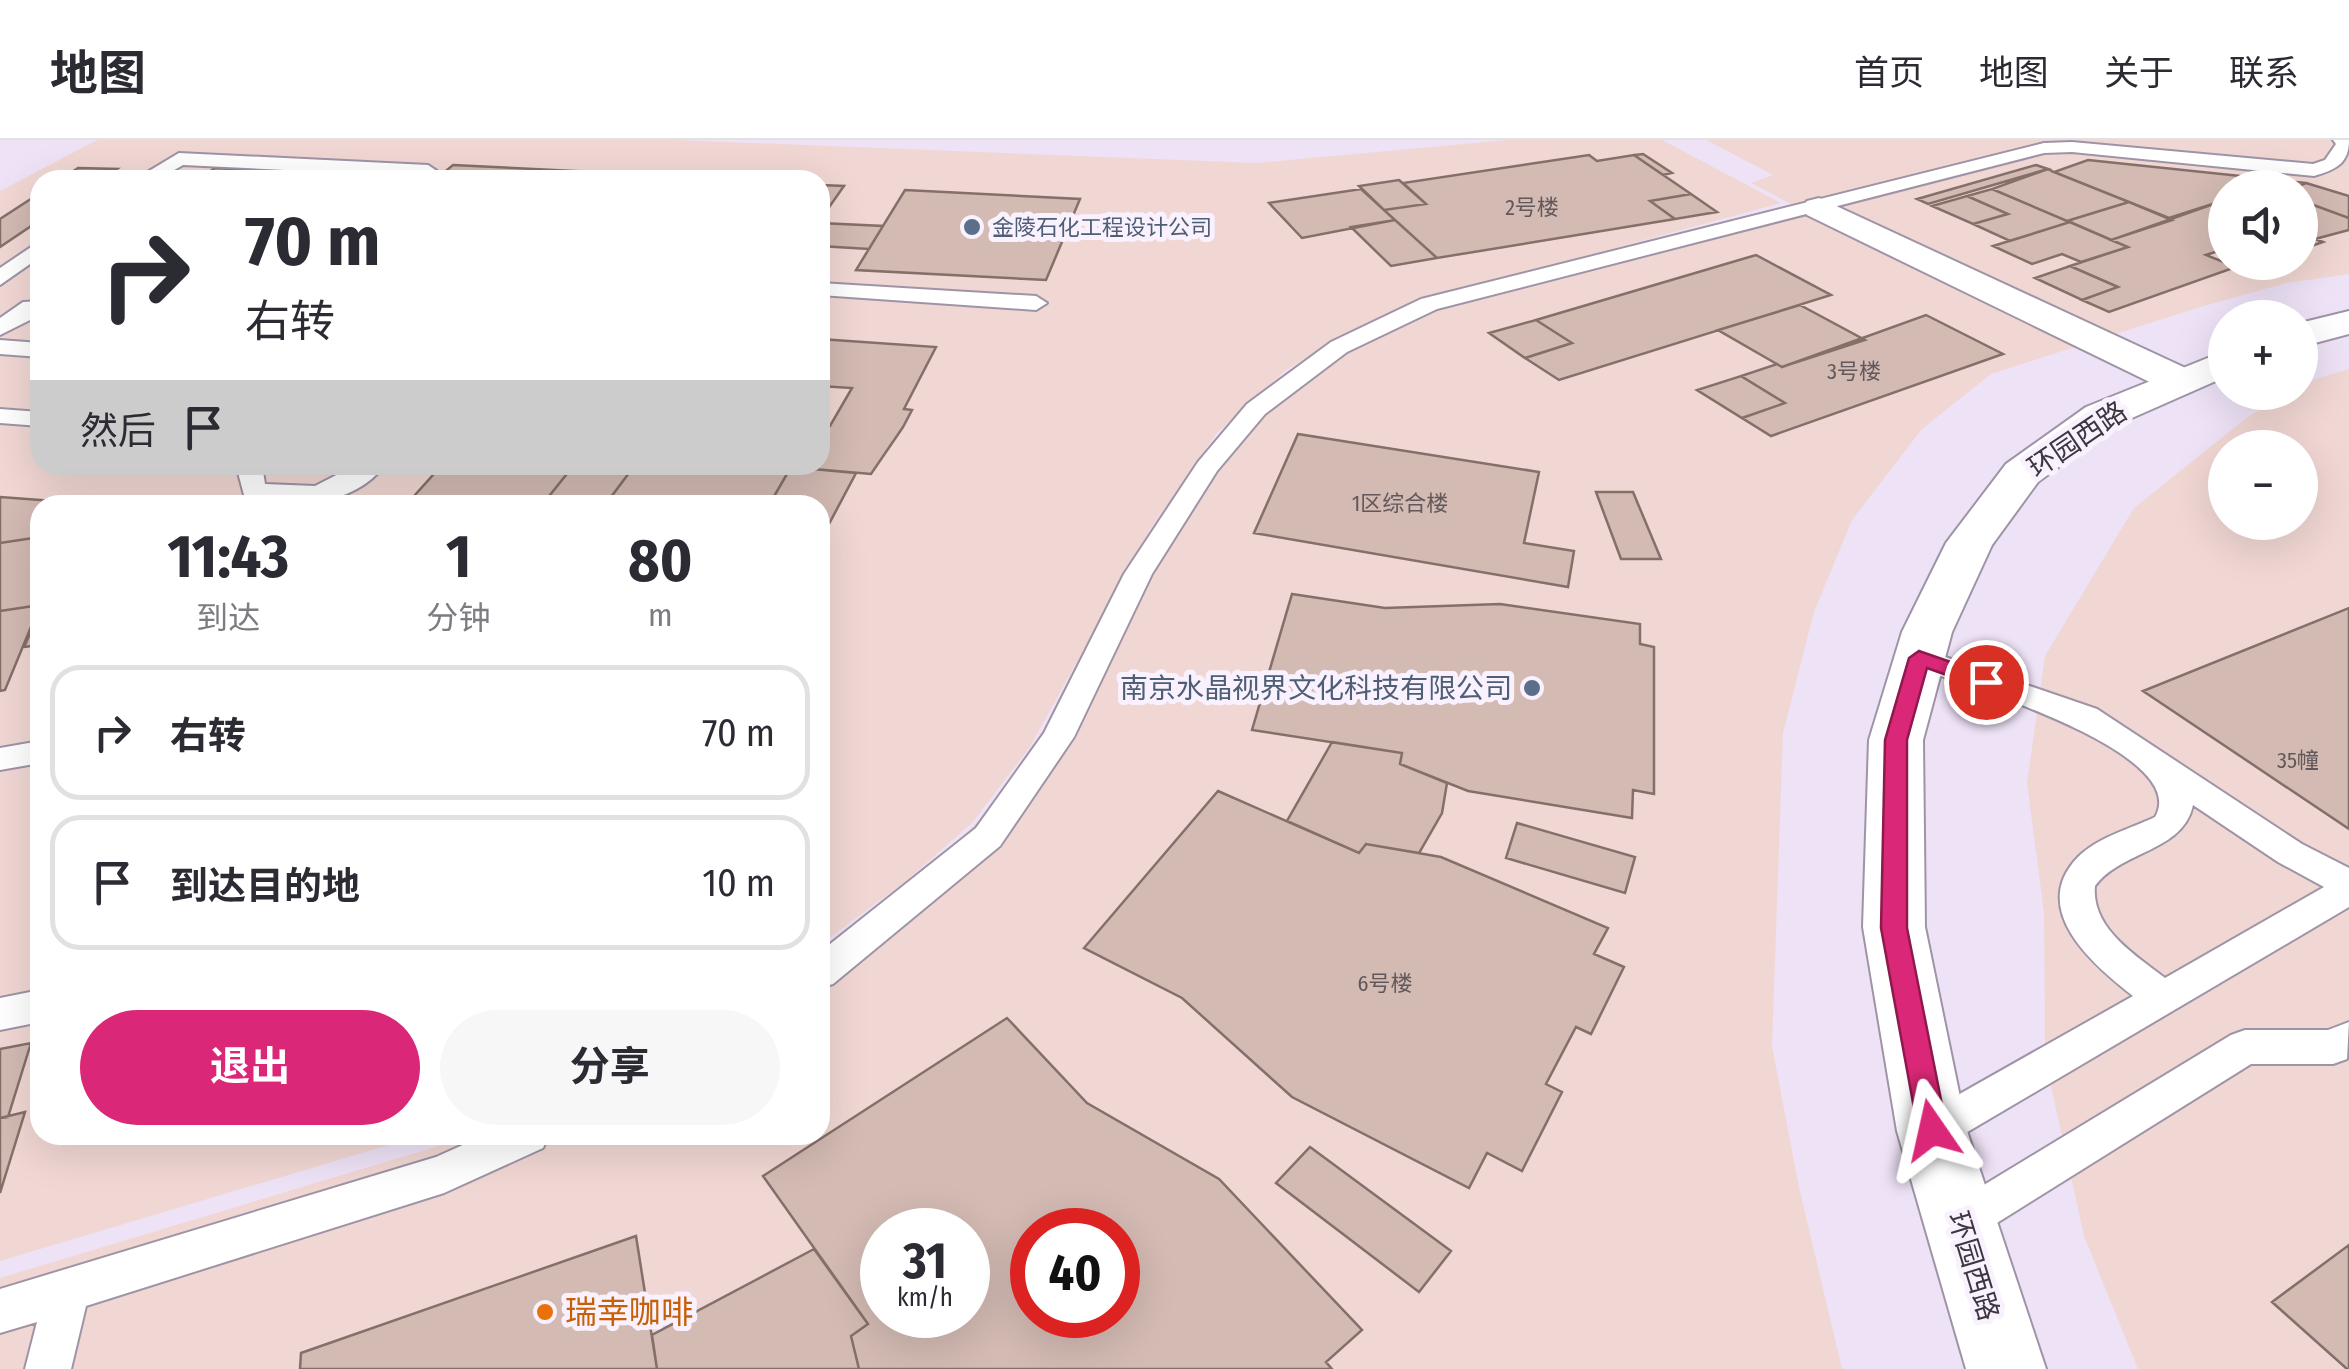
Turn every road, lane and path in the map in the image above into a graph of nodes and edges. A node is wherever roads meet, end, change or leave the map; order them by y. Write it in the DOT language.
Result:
graph roads {
  1 [pos="2342,140"];
  2 [pos="160,170"];
  3 [pos="392,170"];
  4 [pos="1819,208"];
  5 [pos="30,256"];
  6 [pos="30,280"];
  7 [pos="0,282"];
  8 [pos="830,290"];
  9 [pos="1036,303"];
  10 [pos="30,309"];
  11 [pos="2349,322"];
  12 [pos="0,328"];
  13 [pos="2318,330"];
  14 [pos="0,347"];
  15 [pos="30,349"];
  16 [pos="2202,371"];
  17 [pos="0,416"];
  18 [pos="30,418"];
  19 [pos="0,434"];
  20 [pos="30,437"];
  21 [pos="250,475"];
  22 [pos="363,475"];
  23 [pos="271,495"];
  24 [pos="315,495"];
  25 [pos="1919,658"];
  26 [pos="30,754"];
  27 [pos="0,759"];
  28 [pos="2156,766"];
  29 [pos="2349,886"];
  30 [pos="830,964"];
  31 [pos="2163,997"];
  32 [pos="30,1008"];
  33 [pos="0,1014"];
  34 [pos="2349,1038"];
  35 [pos="1932,1130"];
  36 [pos="506,1145"];
  37 [pos="1961,1222"];
  38 [pos="67,1292"];
  39 [pos="0,1310"];
  40 [pos="48,1369"];
  41 [pos="2006,1369"];
  1 -- 4 [label="lane"];
  2 -- 3 [label="lane"];
  4 -- 16 [label="street"];
  4 -- 30 [label="lane"];
  5 -- 7 [label="lane"];
  6 -- 7 [label="lane"];
  8 -- 9 [label="lane"];
  10 -- 12 [label="lane"];
  11 -- 13 [label="street"];
  14 -- 15 [label="lane"];
  16 -- 25 [label="street, 环园西路"];
  17 -- 18 [label="lane"];
  19 -- 20 [label="lane"];
  21 -- 23 [label="lane"];
  22 -- 24 [label="lane"];
  25 -- 28 [label="lane"];
  25 -- 35 [label="street, 环园西路"];
  26 -- 27 [label="lane"];
  28 -- 29 [label="lane"];
  28 -- 31 [label="lane"];
  29 -- 31 [label="lane"];
  31 -- 35 [label="lane"];
  32 -- 33 [label="lane"];
  34 -- 37 [label="lane"];
  35 -- 37 [label="street, 环园西路"];
  36 -- 38 [label="lane"];
  37 -- 41 [label="street, 环园西路"];
  38 -- 39 [label="lane"];
  38 -- 40 [label="lane"];
}
